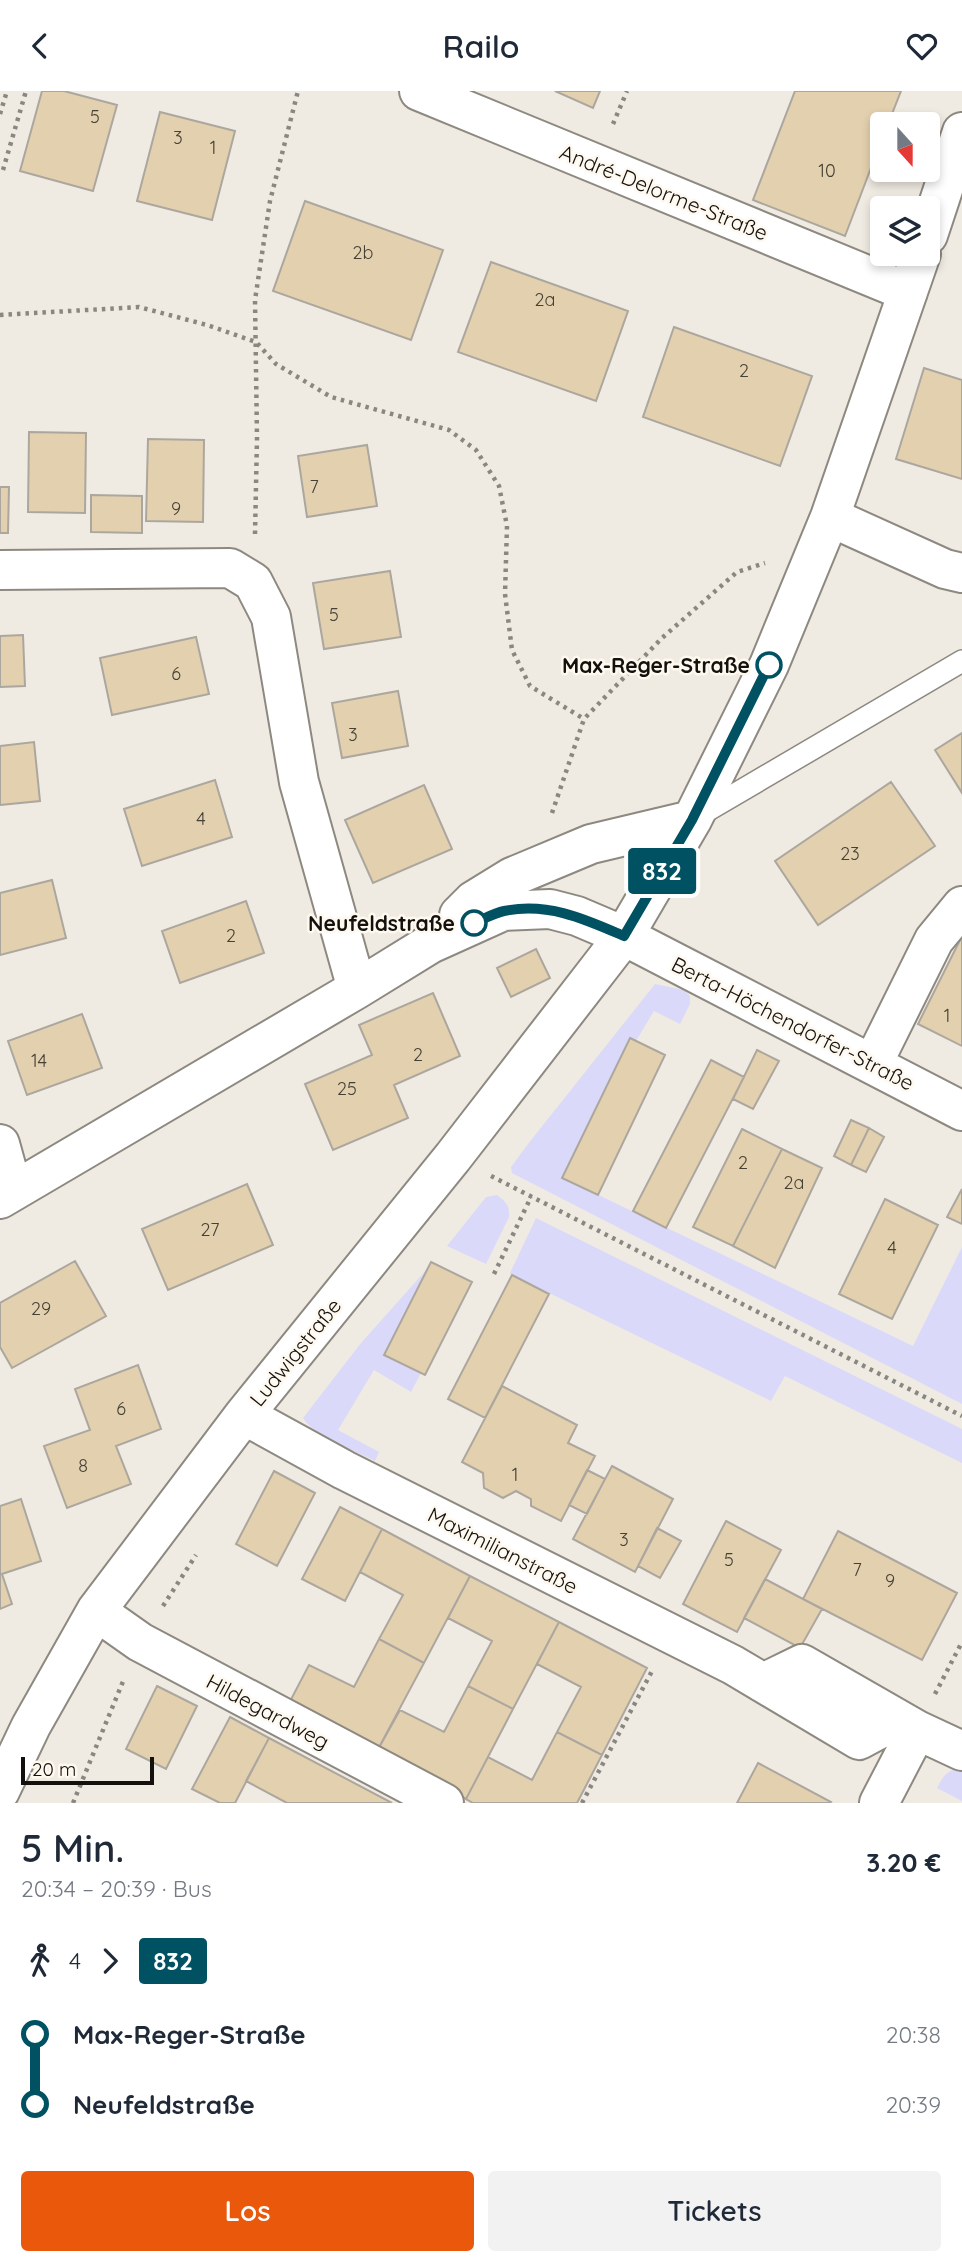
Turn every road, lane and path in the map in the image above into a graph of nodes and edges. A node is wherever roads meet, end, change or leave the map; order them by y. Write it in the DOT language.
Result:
graph roads {
  1 [pos="7,91"];
  2 [pos="26,91"];
  3 [pos="298,91"];
  4 [pos="419,91"];
  5 [pos="0,114"];
  6 [pos="962,132"];
  7 [pos="3,170"];
  8 [pos="940,199"];
  9 [pos="917,266"];
  10 [pos="908,292"];
  11 [pos="0,315"];
  12 [pos="256,341"];
  13 [pos="830,517"];
  14 [pos="811,565"];
  15 [pos="0,570"];
  16 [pos="962,573"];
  17 [pos="253,582"];
  18 [pos="962,661"];
  19 [pos="584,719"];
  20 [pos="692,820"];
  21 [pos="549,862"];
  22 [pos="962,906"];
  23 [pos="624,936"];
  24 [pos="430,944"];
  25 [pos="357,989"];
  26 [pos="873,1063"];
  27 [pos="962,1111"];
  28 [pos="0,1144"];
  29 [pos="453,1157"];
  30 [pos="501,1166"];
  31 [pos="492,1177"];
  32 [pos="484,1187"];
  33 [pos="7,1195"];
  34 [pos="531,1197"];
  35 [pos="494,1274"];
  36 [pos="244,1415"];
  37 [pos="962,1416"];
  38 [pos="199,1549"];
  39 [pos="96,1611"];
  40 [pos="671,1635"];
  41 [pos="140,1642"];
  42 [pos="962,1642"];
  43 [pos="907,1724"];
  44 [pos="962,1751"];
  45 [pos="0,1791"];
  46 [pos="73,1803"];
  47 [pos="444,1803"];
  48 [pos="582,1803"];
  49 [pos="879,1803"];
  1 -- 5 [label="path"];
  2 -- 7 [label="path"];
  3 -- 12 [label="path"];
  4 -- 10 [label="street, André-Delorme-Straße"];
  6 -- 8 [label="street"];
  9 -- 10 [label="street"];
  10 -- 13 [label="street"];
  11 -- 12 [label="path"];
  12 -- 17 [label="path"];
  12 -- 19 [label="path"];
  13 -- 14 [label="street"];
  13 -- 16 [label="street"];
  14 -- 19 [label="path"];
  14 -- 20 [label="street"];
  15 -- 17 [label="street"];
  17 -- 25 [label="street"];
  18 -- 20 [label="lane"];
  19 -- 21 [label="path"];
  20 -- 21 [label="street"];
  20 -- 23 [label="street"];
  21 -- 24 [label="street"];
  22 -- 26 [label="street"];
  23 -- 24 [label="street"];
  23 -- 26 [label="street, Berta-Höchendorfer-Straße"];
  23 -- 29 [label="street, Ludwigstraße"];
  24 -- 25 [label="street"];
  25 -- 33 [label="street"];
  26 -- 27 [label="street, Berta-Höchendorfer-Straße"];
  28 -- 33 [label="street"];
  29 -- 31 [label="path"];
  29 -- 36 [label="street, Ludwigstraße"];
  30 -- 31 [label="path"];
  31 -- 32 [label="path"];
  31 -- 34 [label="path"];
  34 -- 35 [label="path"];
  34 -- 37 [label="path"];
  36 -- 39 [label="street, Ludwigstraße"];
  36 -- 40 [label="street, Maximilianstraße"];
  38 -- 41 [label="path"];
  39 -- 41 [label="street, Hildegardweg"];
  39 -- 45 [label="street, Ludwigstraße"];
  40 -- 43 [label="street, Maximilianstraße"];
  40 -- 48 [label="path"];
  41 -- 46 [label="path"];
  41 -- 47 [label="street, Hildegardweg"];
  42 -- 43 [label="path"];
  43 -- 44 [label="street, Maximilianstraße"];
  43 -- 49 [label="street"];
}
